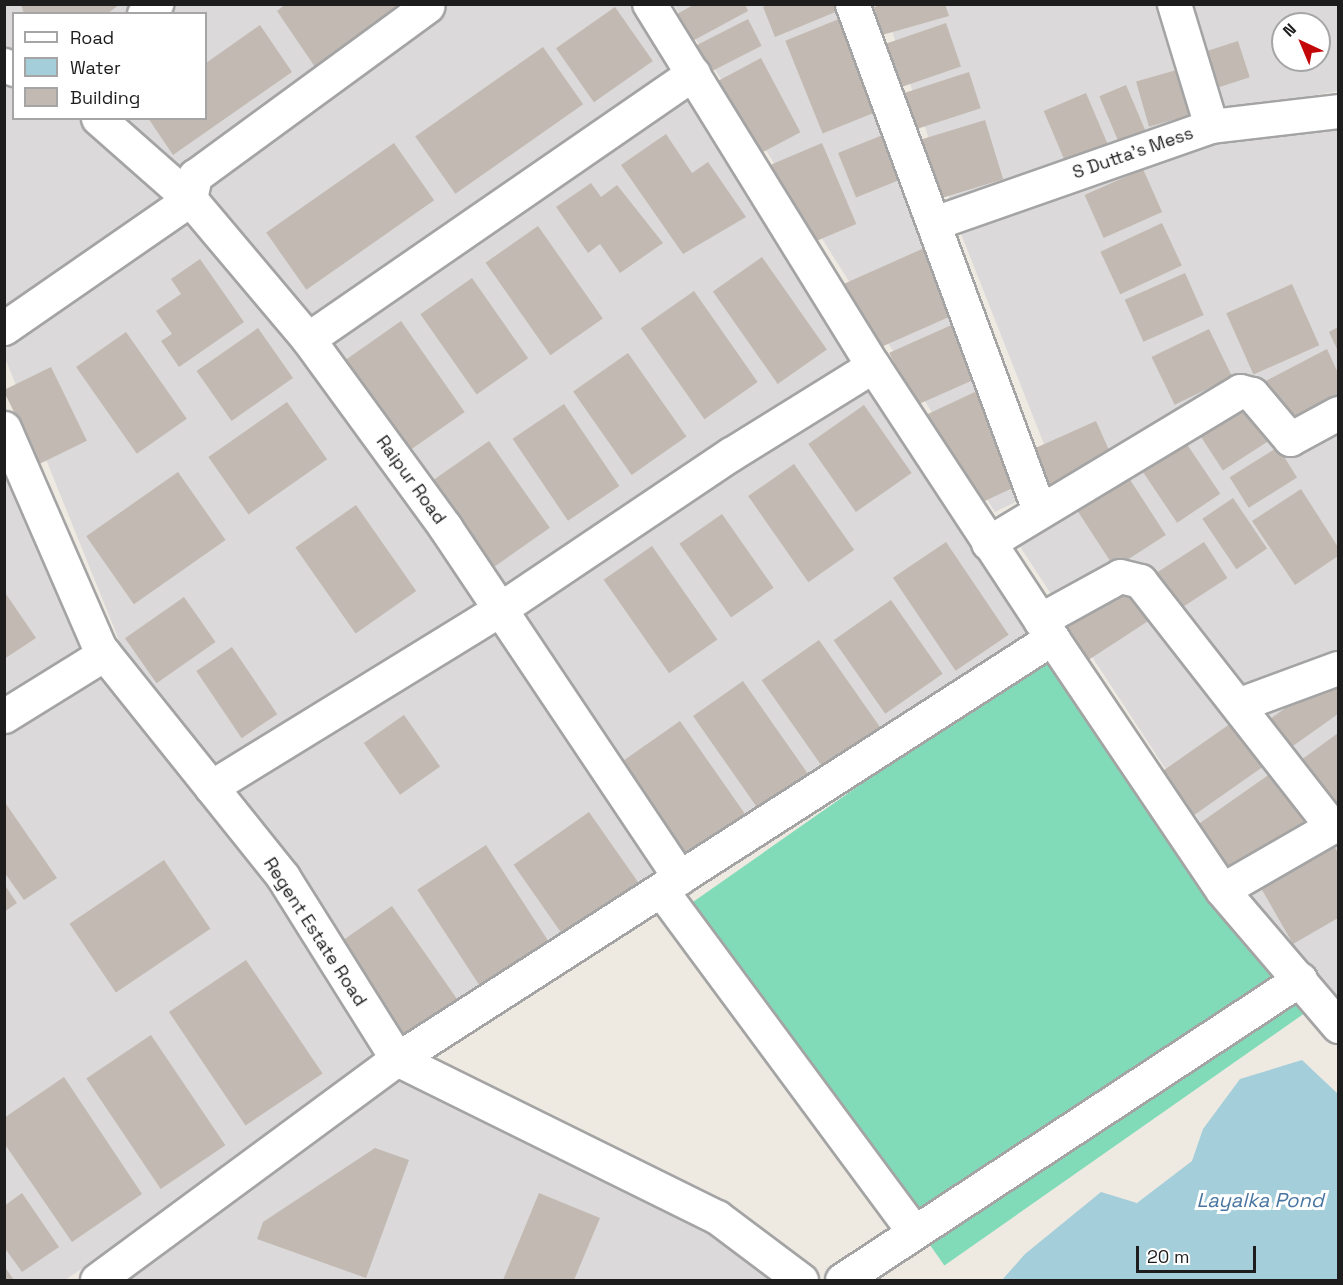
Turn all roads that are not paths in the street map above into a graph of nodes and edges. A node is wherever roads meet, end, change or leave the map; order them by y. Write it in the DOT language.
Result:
graph roads {
  1 [pos="649,4"];
  2 [pos="852,4"];
  3 [pos="1174,4"];
  4 [pos="427,6"];
  5 [pos="693,73"];
  6 [pos="1338,111"];
  7 [pos="100,120"];
  8 [pos="1210,126"];
  9 [pos="190,199"];
  10 [pos="934,223"];
  11 [pos="4,328"];
  12 [pos="308,339"];
  13 [pos="873,366"];
  14 [pos="1338,413"];
  15 [pos="4,428"];
  16 [pos="1039,510"];
  17 [pos="988,543"];
  18 [pos="500,609"];
  19 [pos="1046,629"];
  20 [pos="104,654"];
  21 [pos="1338,668"];
  22 [pos="1240,704"];
  23 [pos="4,716"];
  24 [pos="211,787"];
  25 [pos="1335,825"];
  26 [pos="671,884"];
  27 [pos="1222,890"];
  28 [pos="1300,980"];
  29 [pos="1338,1026"];
  30 [pos="398,1059"];
  31 [pos="914,1232"];
  32 [pos="97,1281"];
  33 [pos="801,1281"];
  34 [pos="842,1281"];
  1 -- 5 [label="street"];
  2 -- 10 [label="street"];
  3 -- 8 [label="street"];
  4 -- 9 [label="street"];
  5 -- 12 [label="street"];
  5 -- 13 [label="street"];
  6 -- 8 [label="street, S Dutta's Mess"];
  7 -- 9 [label="street, Raipur Road"];
  8 -- 10 [label="street, S Dutta's Mess"];
  9 -- 11 [label="street"];
  9 -- 12 [label="street, Raipur Road"];
  10 -- 16 [label="street"];
  12 -- 18 [label="street, Raipur Road"];
  13 -- 17 [label="street"];
  13 -- 18 [label="street"];
  14 -- 16 [label="street"];
  15 -- 20 [label="street, Regent Estate Road"];
  16 -- 17 [label="street"];
  17 -- 19 [label="street"];
  18 -- 24 [label="street"];
  18 -- 26 [label="street, Raipur Road"];
  19 -- 22 [label="street"];
  19 -- 26 [label="street"];
  19 -- 27 [label="street"];
  20 -- 23 [label="street"];
  20 -- 24 [label="street, Regent Estate Road"];
  21 -- 22 [label="street"];
  22 -- 25 [label="street"];
  24 -- 30 [label="street, Regent Estate Road"];
  25 -- 27 [label="street"];
  26 -- 30 [label="street"];
  26 -- 31 [label="street, Raipur Road"];
  27 -- 28 [label="street"];
  28 -- 29 [label="street"];
  28 -- 31 [label="street"];
  30 -- 32 [label="street"];
  30 -- 33 [label="street"];
  31 -- 34 [label="street"];
}
